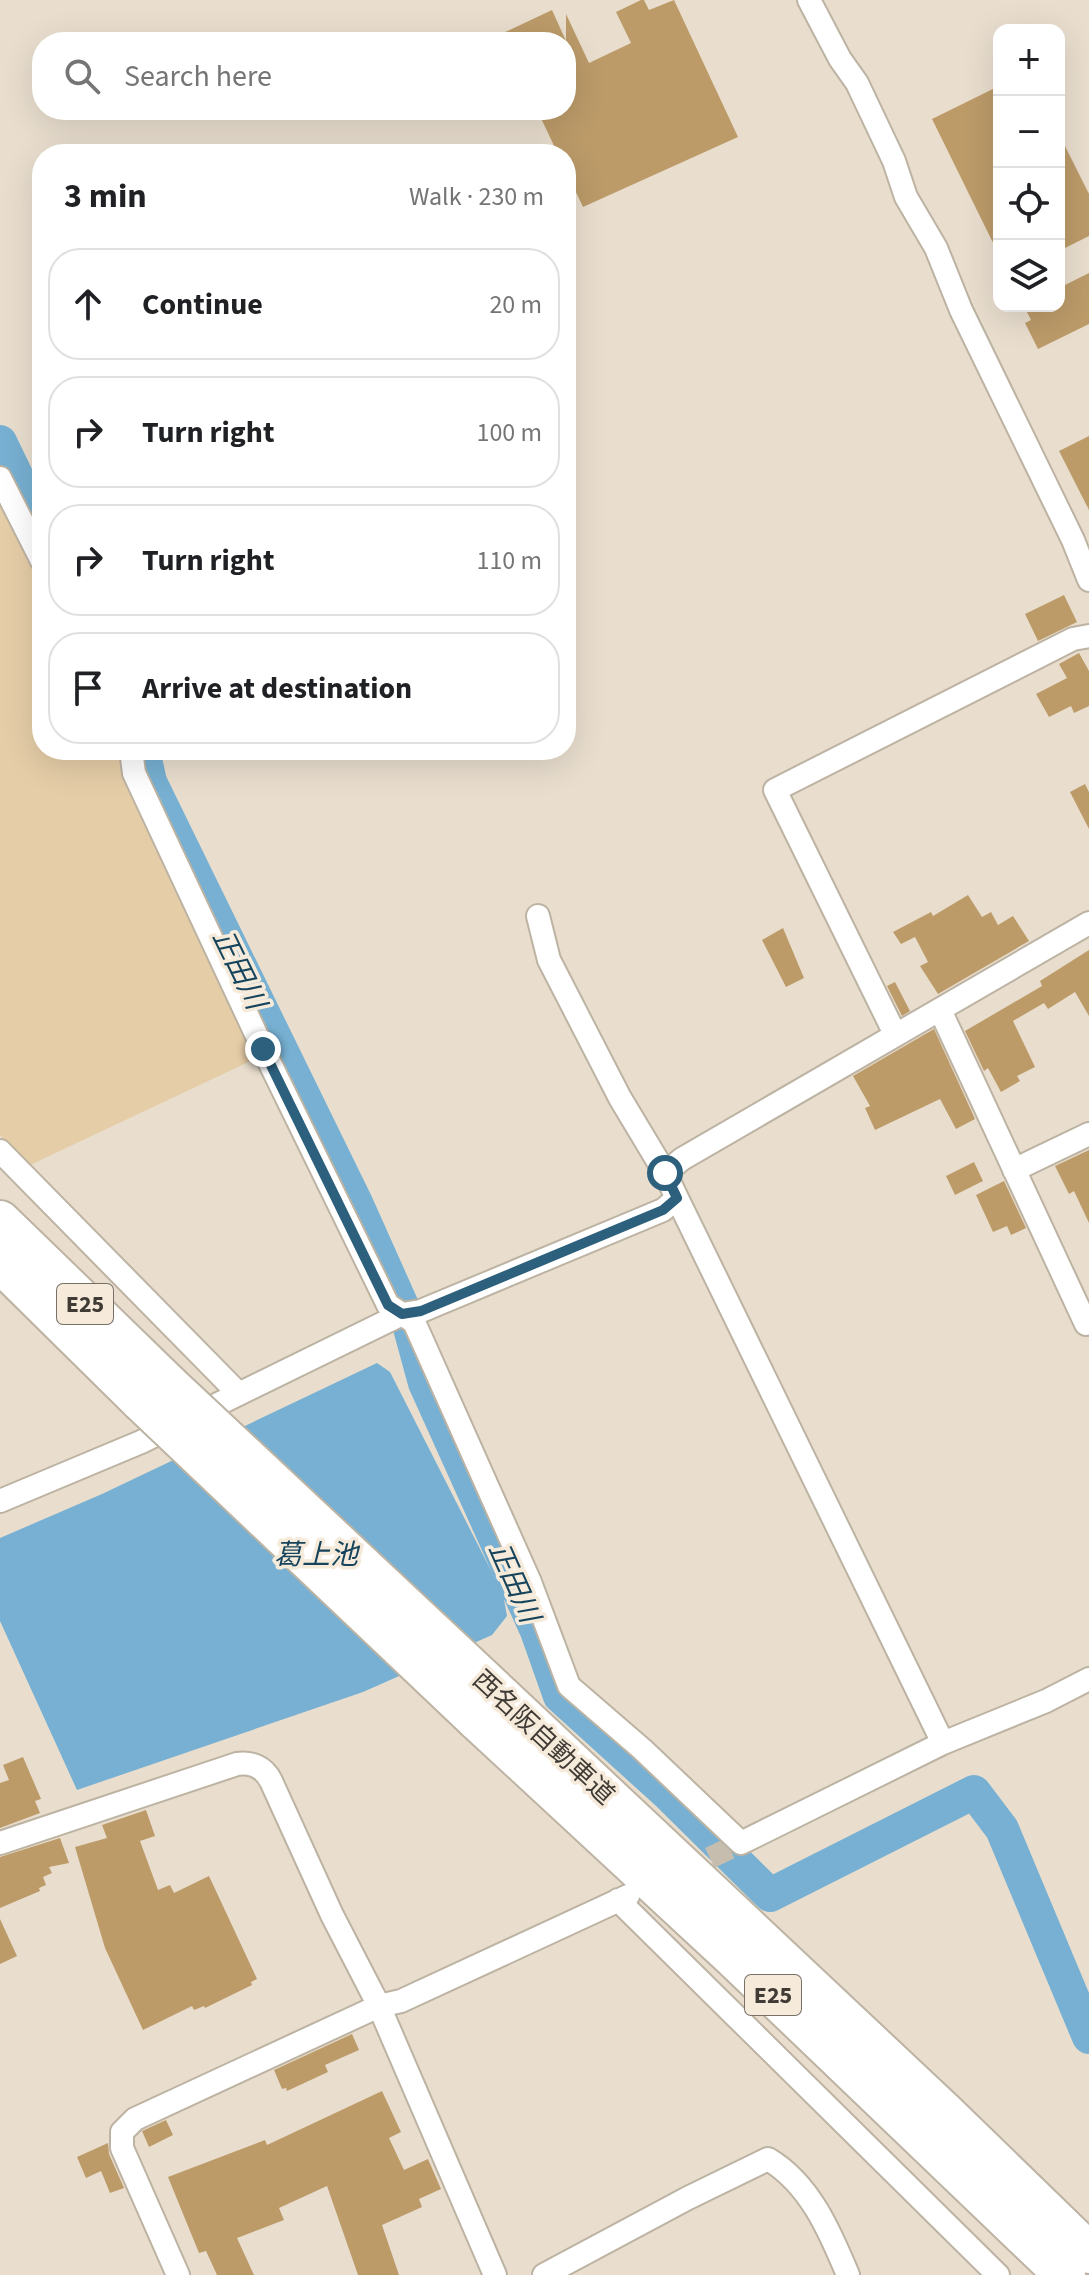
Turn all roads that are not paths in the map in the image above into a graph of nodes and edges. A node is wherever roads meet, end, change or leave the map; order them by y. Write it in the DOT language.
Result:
graph roads {
  1 [pos="809,0"];
  2 [pos="0,478"];
  3 [pos="32,541"];
  4 [pos="1089,580"];
  5 [pos="1089,636"];
  6 [pos="132,760"];
  7 [pos="538,916"];
  8 [pos="1089,923"];
  9 [pos="940,1010"];
  10 [pos="895,1034"];
  11 [pos="1089,1134"];
  12 [pos="0,1151"];
  13 [pos="1014,1170"];
  14 [pos="665,1173"];
  15 [pos="677,1198"];
  16 [pos="0,1221"];
  17 [pos="0,1262"];
  18 [pos="402,1314"];
  19 [pos="1089,1323"];
  20 [pos="156,1394"];
  21 [pos="239,1394"];
  22 [pos="0,1501"];
  23 [pos="1089,1679"];
  24 [pos="489,1708"];
  25 [pos="943,1743"];
  26 [pos="0,1843"];
  27 [pos="818,1995"];
  28 [pos="379,2006"];
  29 [pos="1089,2217"];
  30 [pos="1089,2253"];
  31 [pos="178,2275"];
  32 [pos="495,2275"];
  33 [pos="544,2275"];
  34 [pos="848,2275"];
  35 [pos="998,2275"];
  36 [pos="1065,2275"];
  1 -- 4 [label="street"];
  2 -- 3 [label="street"];
  5 -- 10 [label="street"];
  6 -- 18 [label="street"];
  7 -- 14 [label="street"];
  8 -- 9 [label="street"];
  9 -- 10 [label="street"];
  9 -- 13 [label="street"];
  10 -- 14 [label="street"];
  11 -- 13 [label="street"];
  12 -- 21 [label="street"];
  13 -- 19 [label="street"];
  14 -- 15 [label="street"];
  15 -- 18 [label="street"];
  15 -- 25 [label="street"];
  16 -- 20 [label="highway, 西名阪自動車道 / E25"];
  17 -- 20 [label="highway, 西名阪自動車道 / E25"];
  18 -- 21 [label="street"];
  18 -- 25 [label="street"];
  20 -- 24 [label="highway, 西名阪自動車道 / E25, bridge"];
  21 -- 22 [label="street"];
  23 -- 25 [label="street"];
  24 -- 27 [label="highway, 西名阪自動車道 / E25"];
  24 -- 36 [label="highway, 西名阪自動車道 / E25"];
  26 -- 28 [label="street"];
  27 -- 29 [label="highway"];
  27 -- 30 [label="highway, 西名阪自動車道 / E25"];
  28 -- 31 [label="street"];
  28 -- 32 [label="street"];
  28 -- 35 [label="street"];
  33 -- 34 [label="street"];
}
